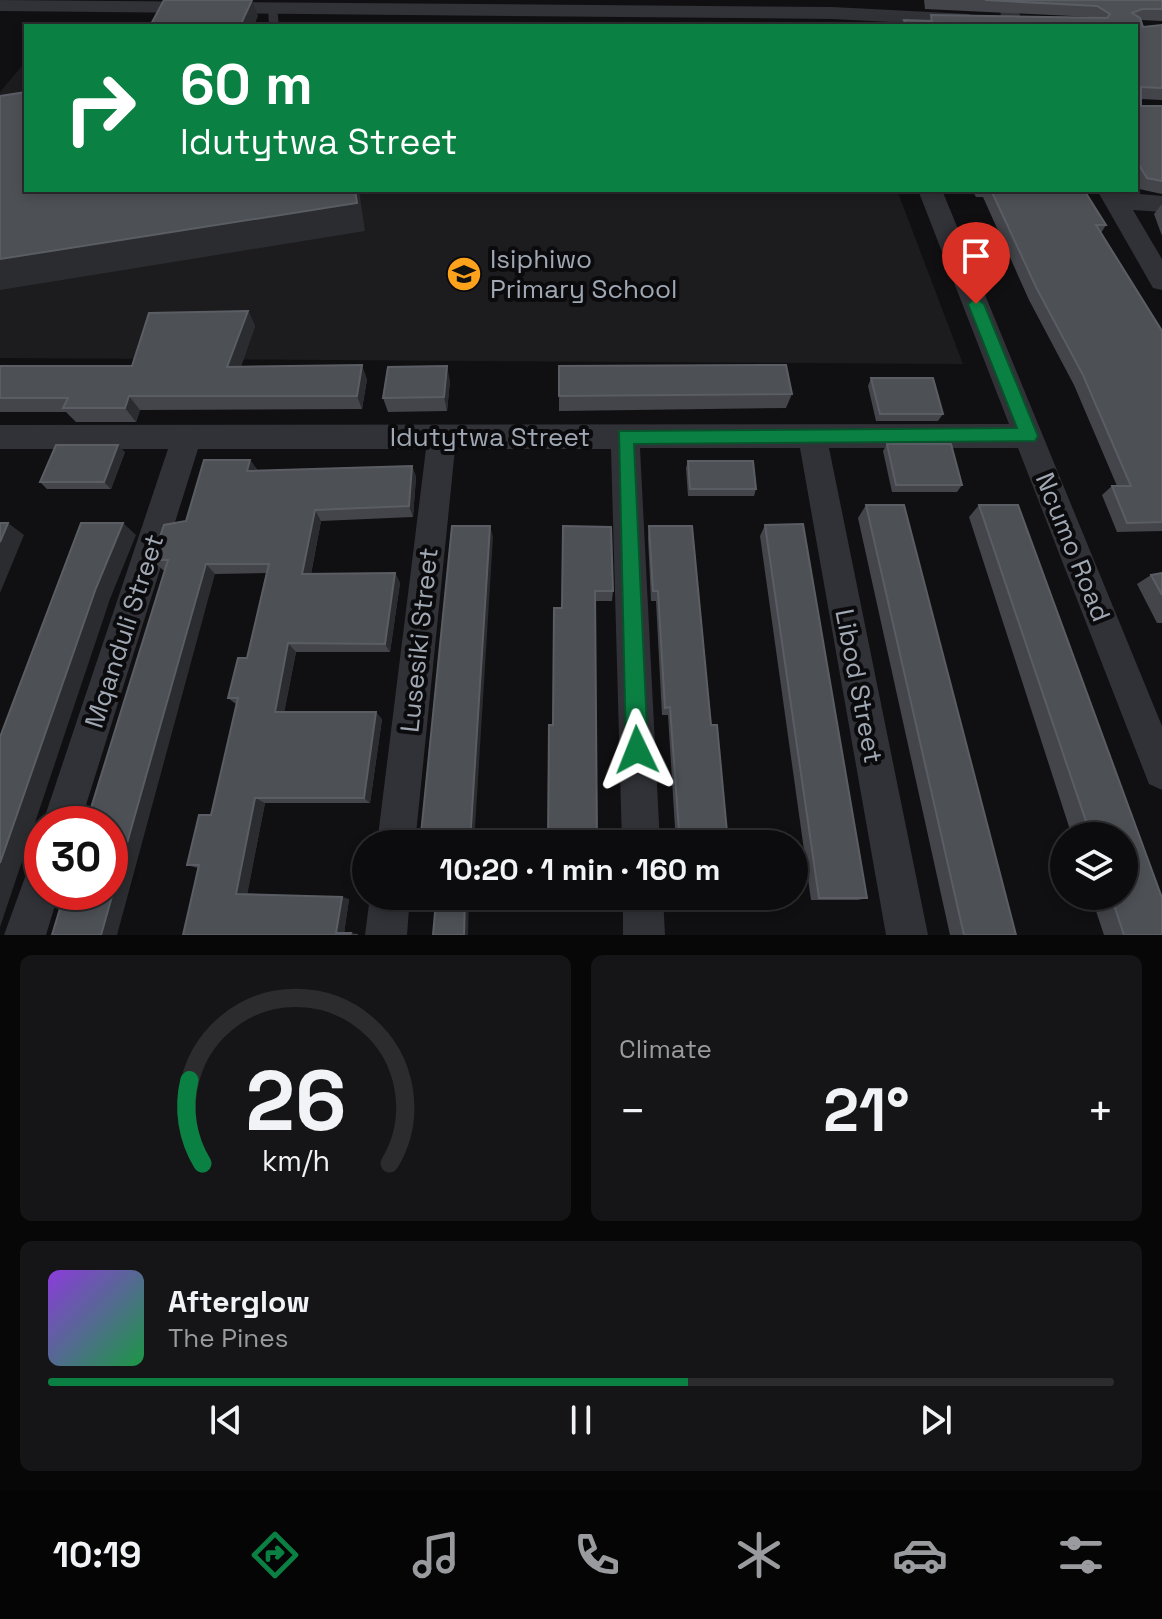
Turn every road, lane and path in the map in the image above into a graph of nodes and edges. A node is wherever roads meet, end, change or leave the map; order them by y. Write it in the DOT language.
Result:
graph roads {
  1 [pos="1007,0"];
  2 [pos="0,5"];
  3 [pos="489,5"];
  4 [pos="867,13"];
  5 [pos="273,17"];
  6 [pos="1006,22"];
  7 [pos="931,192"];
  8 [pos="1112,195"];
  9 [pos="1162,204"];
  10 [pos="1162,281"];
  11 [pos="625,436"];
  12 [pos="812,436"];
  13 [pos="1029,436"];
  14 [pos="187,437"];
  15 [pos="442,437"];
  16 [pos="1,439"];
  17 [pos="1162,771"];
  18 [pos="67,806"];
  19 [pos="398,830"];
  20 [pos="640,830"];
  21 [pos="33,910"];
  22 [pos="389,910"];
  23 [pos="643,910"];
  24 [pos="25,935"];
  25 [pos="386,935"];
  26 [pos="644,935"];
  27 [pos="907,935"];
  1 -- 6 [label="street"];
  2 -- 5 [label="street"];
  3 -- 4 [label="street"];
  3 -- 5 [label="street"];
  4 -- 6 [label="street"];
  7 -- 13 [label="street, Ncumo Road"];
  8 -- 9 [label="street"];
  8 -- 10 [label="street"];
  11 -- 12 [label="street, Idutytwa Street"];
  11 -- 15 [label="street, Idutytwa Street"];
  11 -- 20 [label="street"];
  12 -- 13 [label="street, Idutytwa Street"];
  12 -- 27 [label="street, Libod Street"];
  13 -- 17 [label="street, Ncumo Road"];
  14 -- 15 [label="street, Idutytwa Street"];
  14 -- 16 [label="street, Idutytwa Street"];
  14 -- 18 [label="street, Mqanduli Street"];
  15 -- 19 [label="street, Lusesiki Street"];
  21 -- 24 [label="street"];
  22 -- 25 [label="street"];
  23 -- 26 [label="street"];
}
